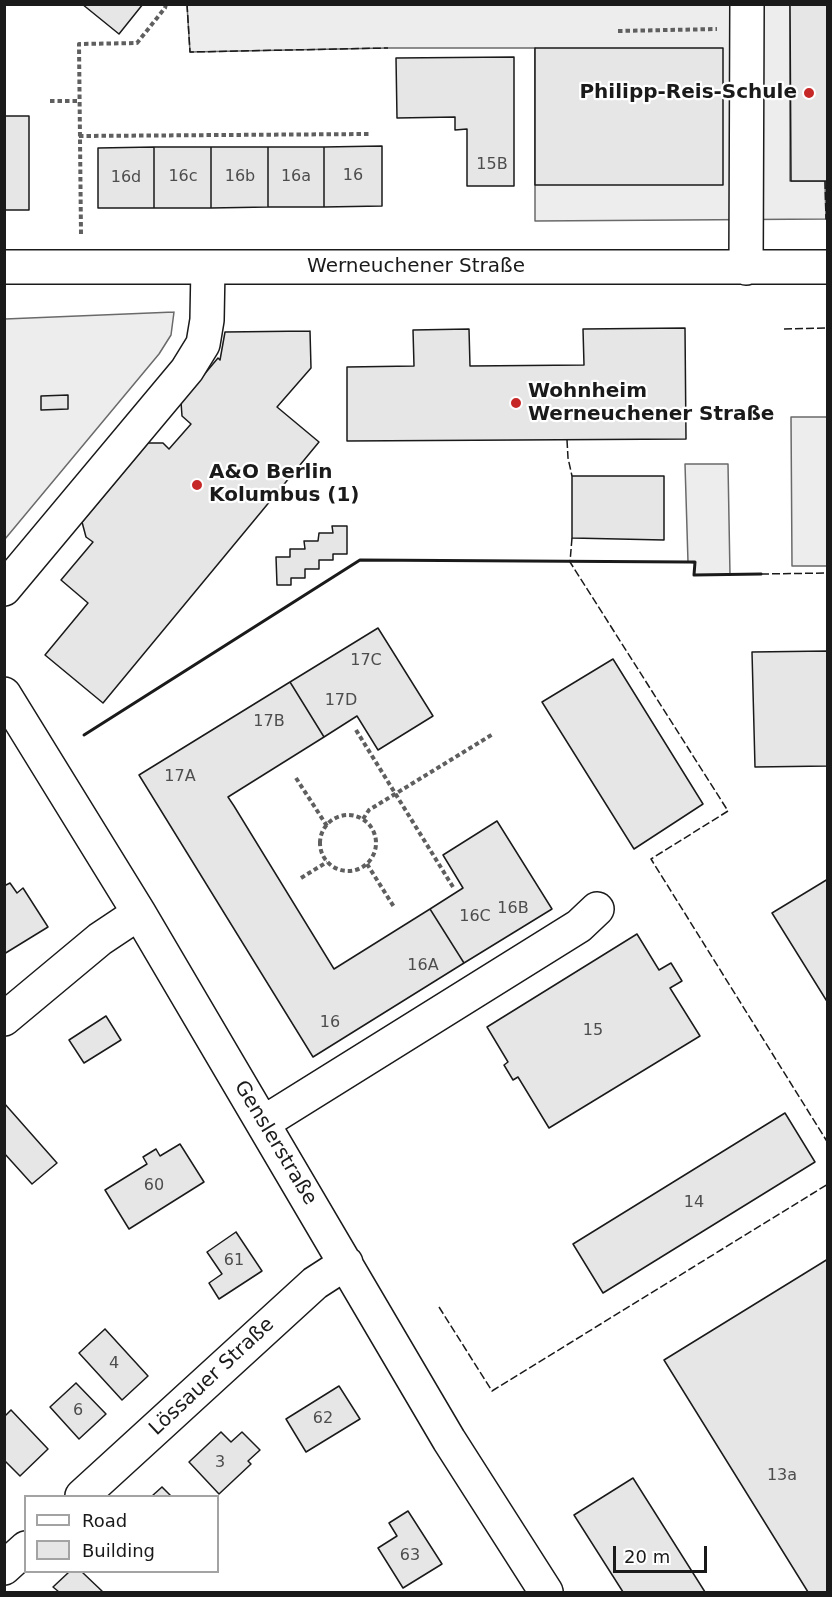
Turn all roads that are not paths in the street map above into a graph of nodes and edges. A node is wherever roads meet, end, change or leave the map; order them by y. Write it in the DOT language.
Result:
graph roads {
  1 [pos="747,16"];
  2 [pos="4,267"];
  3 [pos="208,267"];
  4 [pos="828,267"];
  5 [pos="746,268"];
  6 [pos="4,589"];
  7 [pos="4,694"];
  8 [pos="597,909"];
  9 [pos="139,913"];
  10 [pos="4,1019"];
  11 [pos="263,1123"];
  12 [pos="346,1263"];
  13 [pos="84,1495"];
  14 [pos="24,1550"];
  15 [pos="4,1568"];
  16 [pos="546,1593"];
  1 -- 5 [label="street"];
  2 -- 3 [label="street, Werneuchener Straße"];
  3 -- 5 [label="street, Werneuchener Straße"];
  3 -- 6 [label="street"];
  4 -- 5 [label="street, Werneuchener Straße"];
  7 -- 9 [label="street, Genslerstraße"];
  8 -- 11 [label="street"];
  9 -- 10 [label="street"];
  9 -- 11 [label="street, Genslerstraße"];
  11 -- 12 [label="street, Genslerstraße"];
  12 -- 13 [label="street, Lössauer Straße"];
  12 -- 16 [label="street, Genslerstraße"];
  14 -- 15 [label="street"];
}
